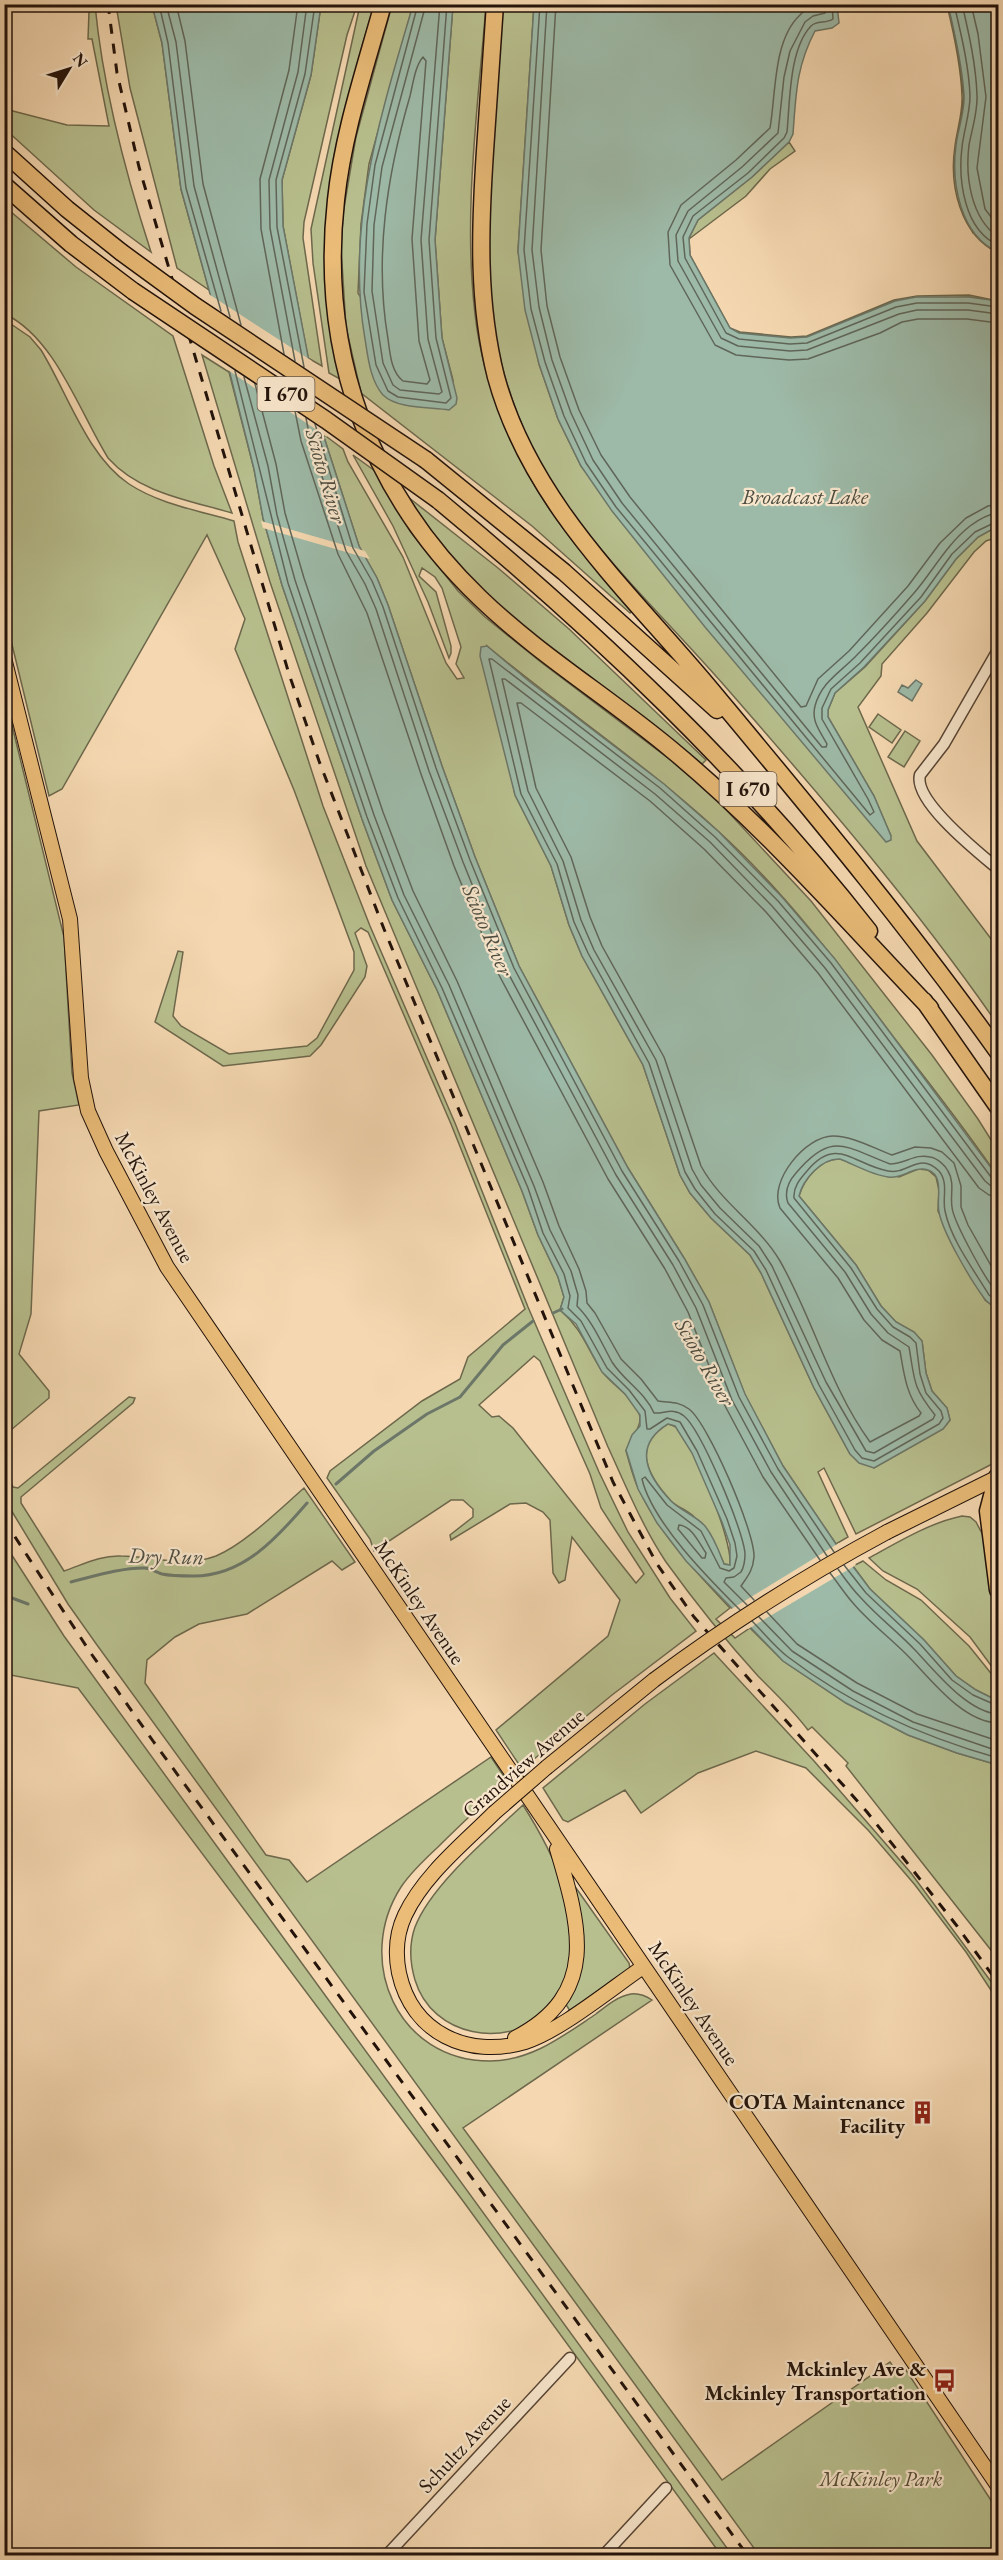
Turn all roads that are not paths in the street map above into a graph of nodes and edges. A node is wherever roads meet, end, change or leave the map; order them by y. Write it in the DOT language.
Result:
graph roads {
  1 [pos="383,4"];
  2 [pos="495,4"];
  3 [pos="4,152"];
  4 [pos="9,189"];
  5 [pos="999,650"];
  6 [pos="4,658"];
  7 [pos="756,744"];
  8 [pos="999,869"];
  9 [pos="930,1008"];
  10 [pos="999,1052"];
  11 [pos="999,1107"];
  12 [pos="998,1479"];
  13 [pos="999,1590"];
  14 [pos="552,1833"];
  15 [pos="644,1967"];
  16 [pos="497,2048"];
  17 [pos="570,2358"];
  18 [pos="999,2486"];
  19 [pos="666,2488"];
  20 [pos="386,2556"];
  21 [pos="603,2556"];
  1 -- 9 [label="highway"];
  2 -- 7 [label="highway"];
  3 -- 7 [label="highway, I 670, bridge"];
  4 -- 9 [label="highway, I 670, bridge"];
  5 -- 8 [label="street"];
  6 -- 14 [label="main road, McKinley Avenue"];
  7 -- 10 [label="highway, I 670"];
  9 -- 11 [label="highway, I 670"];
  12 -- 13 [label="highway"];
  12 -- 16 [label="main road, Grandview Avenue, bridge"];
  14 -- 15 [label="main road, McKinley Avenue"];
  14 -- 16 [label="main road"];
  15 -- 16 [label="main road, Grandview Avenue"];
  15 -- 18 [label="main road, McKinley Avenue"];
  17 -- 20 [label="street, Schultz Avenue"];
  19 -- 21 [label="street"];
}
